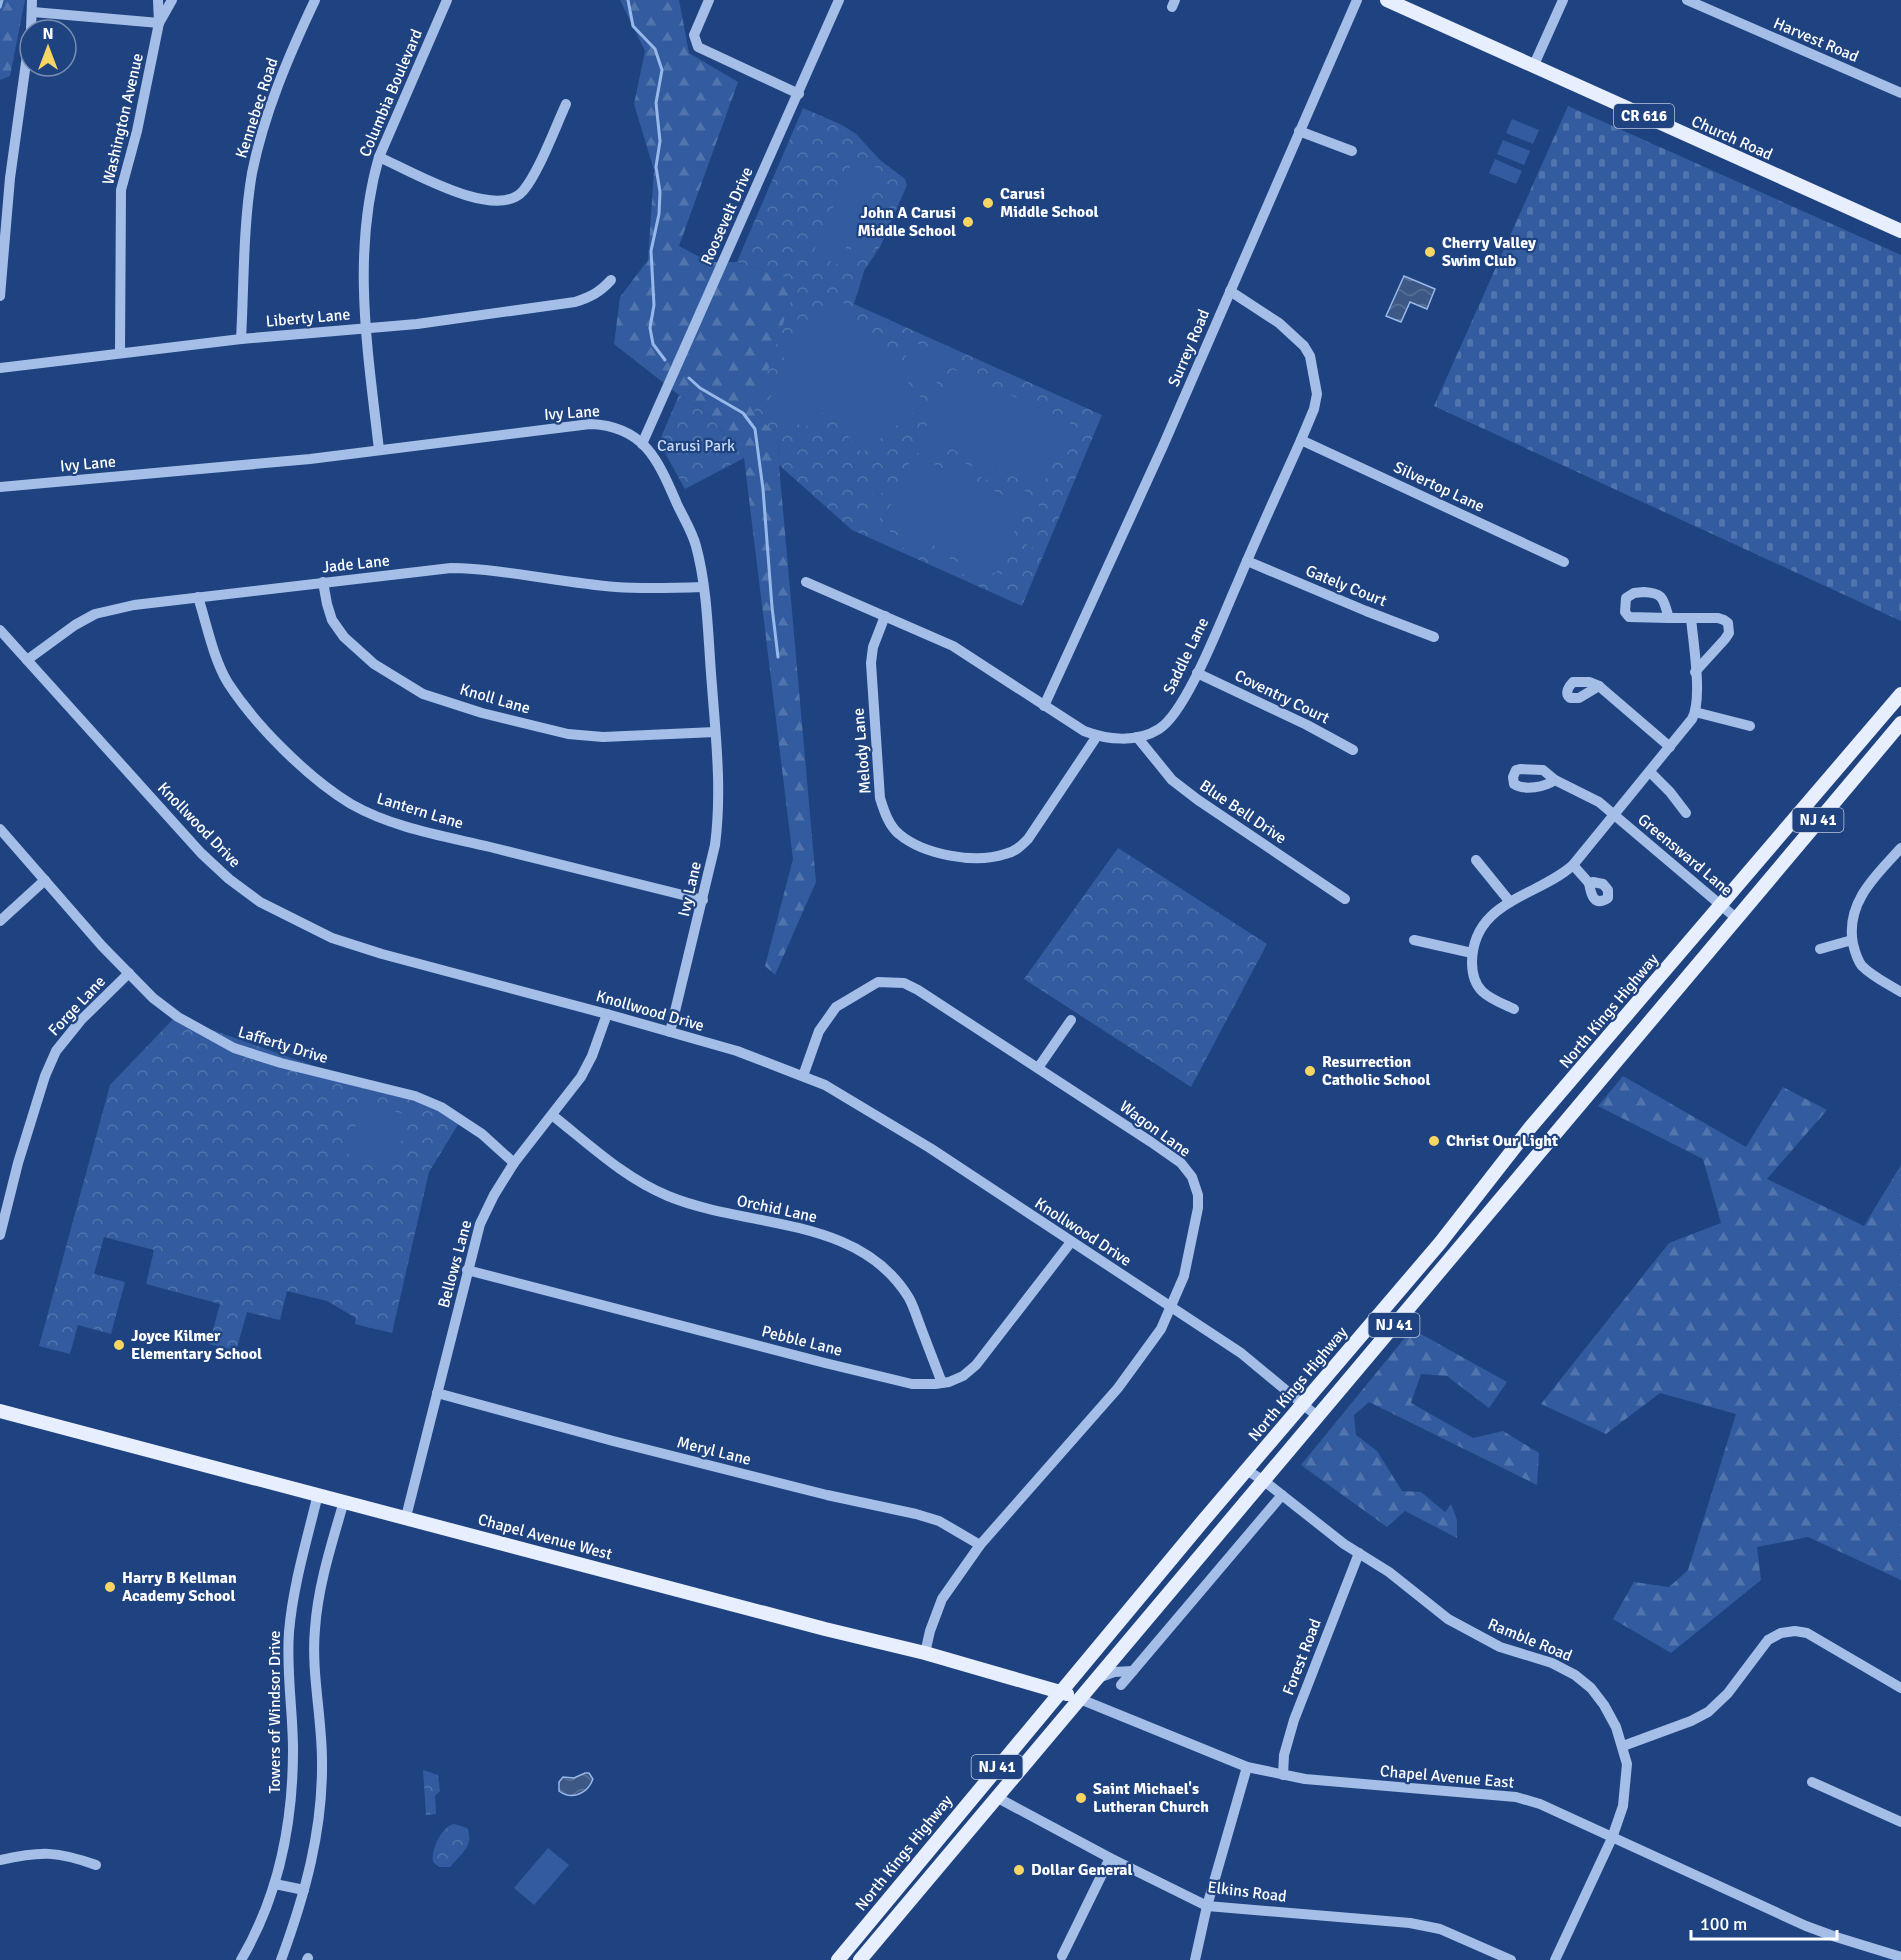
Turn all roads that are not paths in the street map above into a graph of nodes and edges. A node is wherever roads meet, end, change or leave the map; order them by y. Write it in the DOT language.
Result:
graph roads {
  1 [pos="32,0"];
  2 [pos="158,0"];
  3 [pos="172,0"];
  4 [pos="315,0"];
  5 [pos="447,0"];
  6 [pos="709,0"];
  7 [pos="839,0"];
  8 [pos="1357,0"];
  9 [pos="1387,0"];
  10 [pos="1563,0"];
  11 [pos="1687,0"];
  12 [pos="33,12"];
  13 [pos="32,18"];
  14 [pos="159,23"];
  15 [pos="1533,67"];
  16 [pos="24,78"];
  17 [pos="1901,93"];
  18 [pos="799,94"];
  19 [pos="566,104"];
  20 [pos="1299,131"];
  21 [pos="1352,151"];
  22 [pos="378,157"];
  23 [pos="1901,231"];
  24 [pos="611,280"];
  25 [pos="0,288"];
  26 [pos="1230,291"];
  27 [pos="0,296"];
  28 [pos="366,328"];
  29 [pos="242,339"];
  30 [pos="120,352"];
  31 [pos="0,368"];
  32 [pos="1301,440"];
  33 [pos="642,444"];
  34 [pos="379,450"];
  35 [pos="0,487"];
  36 [pos="1247,561"];
  37 [pos="1564,562"];
  38 [pos="323,582"];
  39 [pos="806,582"];
  40 [pos="704,586"];
  41 [pos="198,597"];
  42 [pos="885,616"];
  43 [pos="1669,618"];
  44 [pos="1691,618"];
  45 [pos="0,630"];
  46 [pos="1434,637"];
  47 [pos="27,660"];
  48 [pos="1695,672"];
  49 [pos="1197,673"];
  50 [pos="1599,686"];
  51 [pos="1901,694"];
  52 [pos="1044,706"];
  53 [pos="1695,712"];
  54 [pos="1901,723"];
  55 [pos="1750,726"];
  56 [pos="716,732"];
  57 [pos="1096,736"];
  58 [pos="1137,737"];
  59 [pos="1670,747"];
  60 [pos="1353,750"];
  61 [pos="1650,772"];
  62 [pos="1555,780"];
  63 [pos="1686,813"];
  64 [pos="1615,815"];
  65 [pos="0,829"];
  66 [pos="1901,848"];
  67 [pos="1476,860"];
  68 [pos="1572,865"];
  69 [pos="45,880"];
  70 [pos="1589,883"];
  71 [pos="1345,899"];
  72 [pos="703,900"];
  73 [pos="1510,902"];
  74 [pos="1721,904"];
  75 [pos="1736,918"];
  76 [pos="0,921"];
  77 [pos="1414,940"];
  78 [pos="1852,940"];
  79 [pos="1820,950"];
  80 [pos="1472,953"];
  81 [pos="129,973"];
  82 [pos="1901,992"];
  83 [pos="1514,1009"];
  84 [pos="607,1014"];
  85 [pos="1071,1020"];
  86 [pos="670,1032"];
  87 [pos="1038,1068"];
  88 [pos="803,1076"];
  89 [pos="552,1115"];
  90 [pos="514,1163"];
  91 [pos="0,1235"];
  92 [pos="1071,1242"];
  93 [pos="467,1270"];
  94 [pos="1170,1306"];
  95 [pos="942,1383"];
  96 [pos="437,1393"];
  97 [pos="1302,1404"];
  98 [pos="0,1411"];
  99 [pos="1317,1416"];
  100 [pos="1246,1470"];
  101 [pos="1263,1480"];
  102 [pos="318,1494"];
  103 [pos="1282,1495"];
  104 [pos="344,1501"];
  105 [pos="406,1517"];
  106 [pos="980,1545"];
  107 [pos="1359,1553"];
  108 [pos="926,1653"];
  109 [pos="1134,1671"];
  110 [pos="1097,1678"];
  111 [pos="1121,1685"];
  112 [pos="1901,1688"];
  113 [pos="1061,1692"];
  114 [pos="1080,1699"];
  115 [pos="1623,1746"];
  116 [pos="1247,1767"];
  117 [pos="1282,1775"];
  118 [pos="1812,1782"];
  119 [pos="998,1797"];
  120 [pos="1901,1822"];
  121 [pos="1612,1838"];
  122 [pos="1110,1858"];
  123 [pos="0,1860"];
  124 [pos="96,1865"];
  125 [pos="274,1884"];
  126 [pos="304,1890"];
  127 [pos="1207,1906"];
  128 [pos="1062,1956"];
  129 [pos="1900,1957"];
  130 [pos="241,1960"];
  131 [pos="281,1960"];
  132 [pos="838,1960"];
  133 [pos="860,1960"];
  134 [pos="1195,1960"];
  135 [pos="1511,1960"];
  136 [pos="1555,1960"];
  1 -- 12 [label="street"];
  2 -- 14 [label="street, Washington Avenue"];
  3 -- 14 [label="street"];
  4 -- 29 [label="street, Kennebec Road"];
  5 -- 22 [label="street, Columbia Boulevard"];
  6 -- 18 [label="street"];
  7 -- 18 [label="street, Roosevelt Drive"];
  8 -- 20 [label="street, Surrey Road"];
  9 -- 15 [label="main road, Church Road / CR 616"];
  10 -- 15 [label="street"];
  11 -- 17 [label="street, Harvest Road"];
  12 -- 13 [label="street"];
  12 -- 14 [label="street"];
  14 -- 30 [label="street, Washington Avenue"];
  15 -- 23 [label="main road, Church Road / CR 616"];
  16 -- 25 [label="street"];
  18 -- 33 [label="street, Roosevelt Drive"];
  19 -- 22 [label="street"];
  20 -- 21 [label="street"];
  20 -- 26 [label="street, Surrey Road"];
  22 -- 28 [label="street, Columbia Boulevard"];
  24 -- 28 [label="street, Liberty Lane"];
  25 -- 27 [label="street"];
  26 -- 32 [label="street, Saddle Lane"];
  26 -- 52 [label="street, Surrey Road"];
  28 -- 29 [label="street, Liberty Lane"];
  28 -- 34 [label="street, Columbia Boulevard"];
  29 -- 30 [label="street, Liberty Lane"];
  30 -- 31 [label="street, Liberty Lane"];
  32 -- 36 [label="street, Saddle Lane"];
  32 -- 37 [label="street, Silvertop Lane"];
  33 -- 34 [label="street, Ivy Lane"];
  33 -- 40 [label="street, Ivy Lane"];
  34 -- 35 [label="street, Ivy Lane"];
  36 -- 46 [label="street, Gately Court"];
  36 -- 49 [label="street, Saddle Lane"];
  38 -- 40 [label="street, Jade Lane"];
  38 -- 41 [label="street, Jade Lane"];
  38 -- 56 [label="street, Knoll Lane"];
  39 -- 42 [label="street, Saddle Lane"];
  40 -- 56 [label="street, Ivy Lane"];
  41 -- 47 [label="street, Jade Lane"];
  41 -- 72 [label="street, Lantern Lane"];
  42 -- 52 [label="street, Saddle Lane"];
  42 -- 57 [label="street, Melody Lane"];
  43 -- 44 [label="street"];
  44 -- 48 [label="street"];
  44 -- 48 [label="street"];
  45 -- 47 [label="street, Knollwood Drive"];
  47 -- 84 [label="street, Knollwood Drive"];
  48 -- 53 [label="street"];
  49 -- 58 [label="street, Saddle Lane"];
  49 -- 60 [label="street, Coventry Court"];
  50 -- 59 [label="street"];
  51 -- 74 [label="main road, North Kings Highway / NJ 41"];
  52 -- 57 [label="street, Saddle Lane"];
  53 -- 55 [label="street"];
  53 -- 59 [label="street, Greensward Lane"];
  54 -- 75 [label="main road, North Kings Highway / NJ 41"];
  56 -- 72 [label="street, Ivy Lane"];
  57 -- 58 [label="street, Saddle Lane"];
  58 -- 71 [label="street, Blue Bell Drive"];
  59 -- 61 [label="street, Greensward Lane"];
  61 -- 63 [label="street, Greensward Lane"];
  61 -- 64 [label="street, Greensward Lane"];
  62 -- 64 [label="street, Greensward Lane"];
  64 -- 68 [label="street, Greensward Lane"];
  64 -- 74 [label="street, Greensward Lane"];
  65 -- 69 [label="street, Lafferty Drive"];
  66 -- 78 [label="street"];
  67 -- 73 [label="street"];
  68 -- 70 [label="street"];
  68 -- 73 [label="street, Greensward Lane"];
  69 -- 76 [label="street"];
  69 -- 81 [label="street, Lafferty Drive"];
  72 -- 86 [label="street, Ivy Lane"];
  73 -- 80 [label="street, Greensward Lane"];
  74 -- 75 [label="street, Greensward Lane"];
  74 -- 97 [label="main road, North Kings Highway / NJ 41"];
  75 -- 99 [label="main road, North Kings Highway / NJ 41"];
  77 -- 80 [label="street"];
  78 -- 79 [label="street"];
  78 -- 82 [label="street"];
  80 -- 83 [label="street"];
  81 -- 90 [label="street, Lafferty Drive"];
  81 -- 91 [label="street, Forge Lane"];
  84 -- 86 [label="street, Knollwood Drive"];
  84 -- 89 [label="street, Bellows Lane"];
  85 -- 87 [label="street"];
  86 -- 88 [label="street, Knollwood Drive"];
  87 -- 88 [label="street, Wagon Lane"];
  87 -- 94 [label="street, Wagon Lane"];
  88 -- 92 [label="street, Knollwood Drive"];
  89 -- 90 [label="street, Bellows Lane"];
  89 -- 95 [label="street, Orchid Lane"];
  90 -- 93 [label="street, Bellows Lane"];
  92 -- 94 [label="street, Knollwood Drive"];
  92 -- 95 [label="street, Pebble Lane"];
  93 -- 95 [label="street, Pebble Lane"];
  93 -- 96 [label="street, Bellows Lane"];
  94 -- 97 [label="street, Knollwood Drive"];
  94 -- 106 [label="street, Wagon Lane"];
  96 -- 105 [label="street, Bellows Lane"];
  96 -- 106 [label="street, Meryl Lane"];
  97 -- 99 [label="street, Knollwood Drive"];
  97 -- 100 [label="main road, North Kings Highway / NJ 41"];
  98 -- 102 [label="main road, Chapel Avenue West"];
  99 -- 101 [label="main road, North Kings Highway / NJ 41"];
  100 -- 101 [label="street, Ramble Road"];
  100 -- 113 [label="main road, North Kings Highway / NJ 41"];
  101 -- 103 [label="street, Ramble Road"];
  101 -- 110 [label="main road, North Kings Highway / NJ 41"];
  102 -- 104 [label="main road, Chapel Avenue West"];
  102 -- 125 [label="street, Towers of Windsor Drive"];
  103 -- 107 [label="street, Ramble Road"];
  103 -- 109 [label="street"];
  104 -- 105 [label="main road, Chapel Avenue West"];
  104 -- 126 [label="street"];
  105 -- 108 [label="main road, Chapel Avenue West"];
  106 -- 108 [label="street, Wagon Lane"];
  107 -- 115 [label="street, Ramble Road"];
  107 -- 117 [label="street, Forest Road"];
  108 -- 113 [label="main road, Chapel Avenue West"];
  109 -- 110 [label="street"];
  109 -- 111 [label="street"];
  110 -- 114 [label="main road, North Kings Highway / NJ 41"];
  112 -- 115 [label="street"];
  113 -- 114 [label="main road, Chapel Avenue West"];
  113 -- 132 [label="main road, North Kings Highway / NJ 41"];
  114 -- 116 [label="street, Chapel Avenue East"];
  114 -- 119 [label="main road, North Kings Highway / NJ 41"];
  115 -- 121 [label="street, Ramble Road"];
  116 -- 117 [label="street, Chapel Avenue East"];
  116 -- 127 [label="street"];
  117 -- 121 [label="street, Chapel Avenue East"];
  118 -- 120 [label="street"];
  119 -- 122 [label="street, Elkins Road"];
  119 -- 133 [label="main road, North Kings Highway / NJ 41"];
  121 -- 129 [label="street, Chapel Avenue East"];
  121 -- 136 [label="street, Ramble Road"];
  122 -- 127 [label="street, Elkins Road"];
  122 -- 128 [label="street"];
  123 -- 124 [label="street"];
  125 -- 126 [label="street"];
  125 -- 130 [label="street, Towers of Windsor Drive"];
  126 -- 131 [label="street"];
  127 -- 134 [label="street"];
  127 -- 135 [label="street, Elkins Road"];
}
